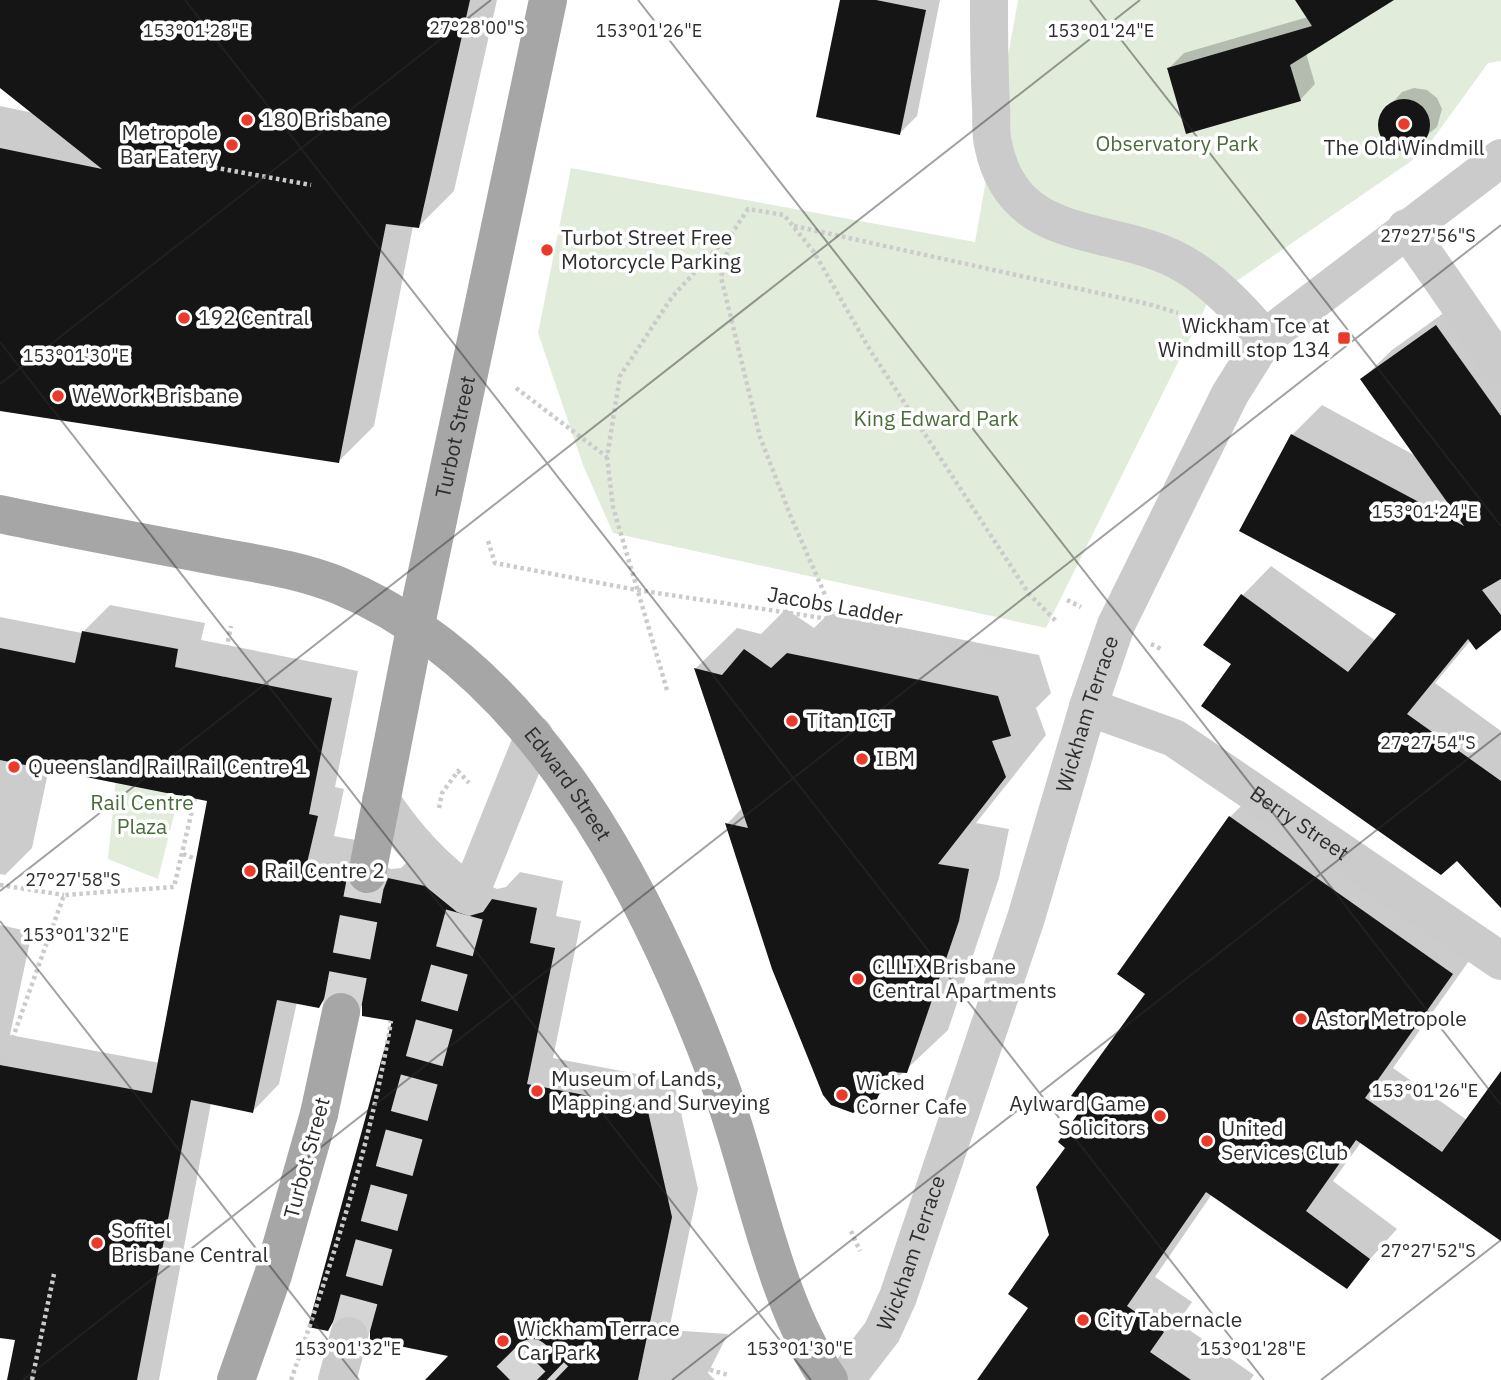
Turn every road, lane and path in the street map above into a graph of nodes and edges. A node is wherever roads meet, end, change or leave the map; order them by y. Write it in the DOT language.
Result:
graph roads {
  1 [pos="548,0"];
  2 [pos="989,0"];
  3 [pos="145,155"];
  4 [pos="1501,158"];
  5 [pos="311,185"];
  6 [pos="424,207"];
  7 [pos="432,208"];
  8 [pos="793,226"];
  9 [pos="1406,228"];
  10 [pos="732,233"];
  11 [pos="1181,314"];
  12 [pos="1265,338"];
  13 [pos="1501,365"];
  14 [pos="516,388"];
  15 [pos="607,457"];
  16 [pos="0,514"];
  17 [pos="488,541"];
  18 [pos="637,590"];
  19 [pos="836,620"];
  20 [pos="1056,622"];
  21 [pos="231,626"];
  22 [pos="415,629"];
  23 [pos="1027,658"];
  24 [pos="221,676"];
  25 [pos="667,690"];
  26 [pos="1088,708"];
  27 [pos="534,735"];
  28 [pos="195,798"];
  29 [pos="381,800"];
  30 [pos="183,854"];
  31 [pos="196,859"];
  32 [pos="367,874"];
  33 [pos="0,885"];
  34 [pos="64,895"];
  35 [pos="1501,961"];
  36 [pos="341,1012"];
  37 [pos="391,1021"];
  38 [pos="4,1065"];
  39 [pos="851,1231"];
  40 [pos="860,1251"];
  41 [pos="54,1275"];
  42 [pos="349,1336"];
  43 [pos="682,1362"];
  44 [pos="728,1375"];
  45 [pos="239,1376"];
  46 [pos="32,1380"];
  47 [pos="291,1380"];
  48 [pos="337,1380"];
  49 [pos="665,1380"];
  50 [pos="685,1380"];
  51 [pos="828,1380"];
  52 [pos="845,1380"];
  1 -- 22 [label="main road, Turbot Street"];
  2 -- 12 [label="street"];
  3 -- 5 [label="path"];
  4 -- 9 [label="street, Wickham Terrace"];
  6 -- 7 [label="path"];
  8 -- 10 [label="path"];
  8 -- 11 [label="path"];
  8 -- 20 [label="path"];
  9 -- 12 [label="street, Wickham Terrace"];
  9 -- 13 [label="street"];
  10 -- 15 [label="path"];
  10 -- 19 [label="path"];
  12 -- 26 [label="street, Wickham Terrace"];
  14 -- 15 [label="path"];
  15 -- 18 [label="path"];
  16 -- 22 [label="main road, Edward Street"];
  17 -- 18 [label="path, Jacobs Ladder"];
  18 -- 19 [label="path, Jacobs Ladder"];
  18 -- 25 [label="path"];
  19 -- 23 [label="path, Jacobs Ladder"];
  21 -- 24 [label="path"];
  22 -- 27 [label="main road, Edward Street"];
  22 -- 29 [label="main road, Turbot Street"];
  26 -- 35 [label="street, Berry Street"];
  26 -- 52 [label="street, Wickham Terrace"];
  27 -- 29 [label="street"];
  27 -- 51 [label="main road, Edward Street"];
  28 -- 30 [label="path"];
  29 -- 32 [label="main road, Turbot Street"];
  30 -- 31 [label="path"];
  30 -- 34 [label="path"];
  33 -- 34 [label="path"];
  34 -- 38 [label="path"];
  36 -- 45 [label="main road, Turbot Street, bridge"];
  37 -- 47 [label="path, bridge"];
  39 -- 40 [label="path"];
  41 -- 46 [label="path"];
  42 -- 48 [label="street"];
  43 -- 44 [label="path"];
  43 -- 49 [label="path"];
  43 -- 50 [label="path"];
}
